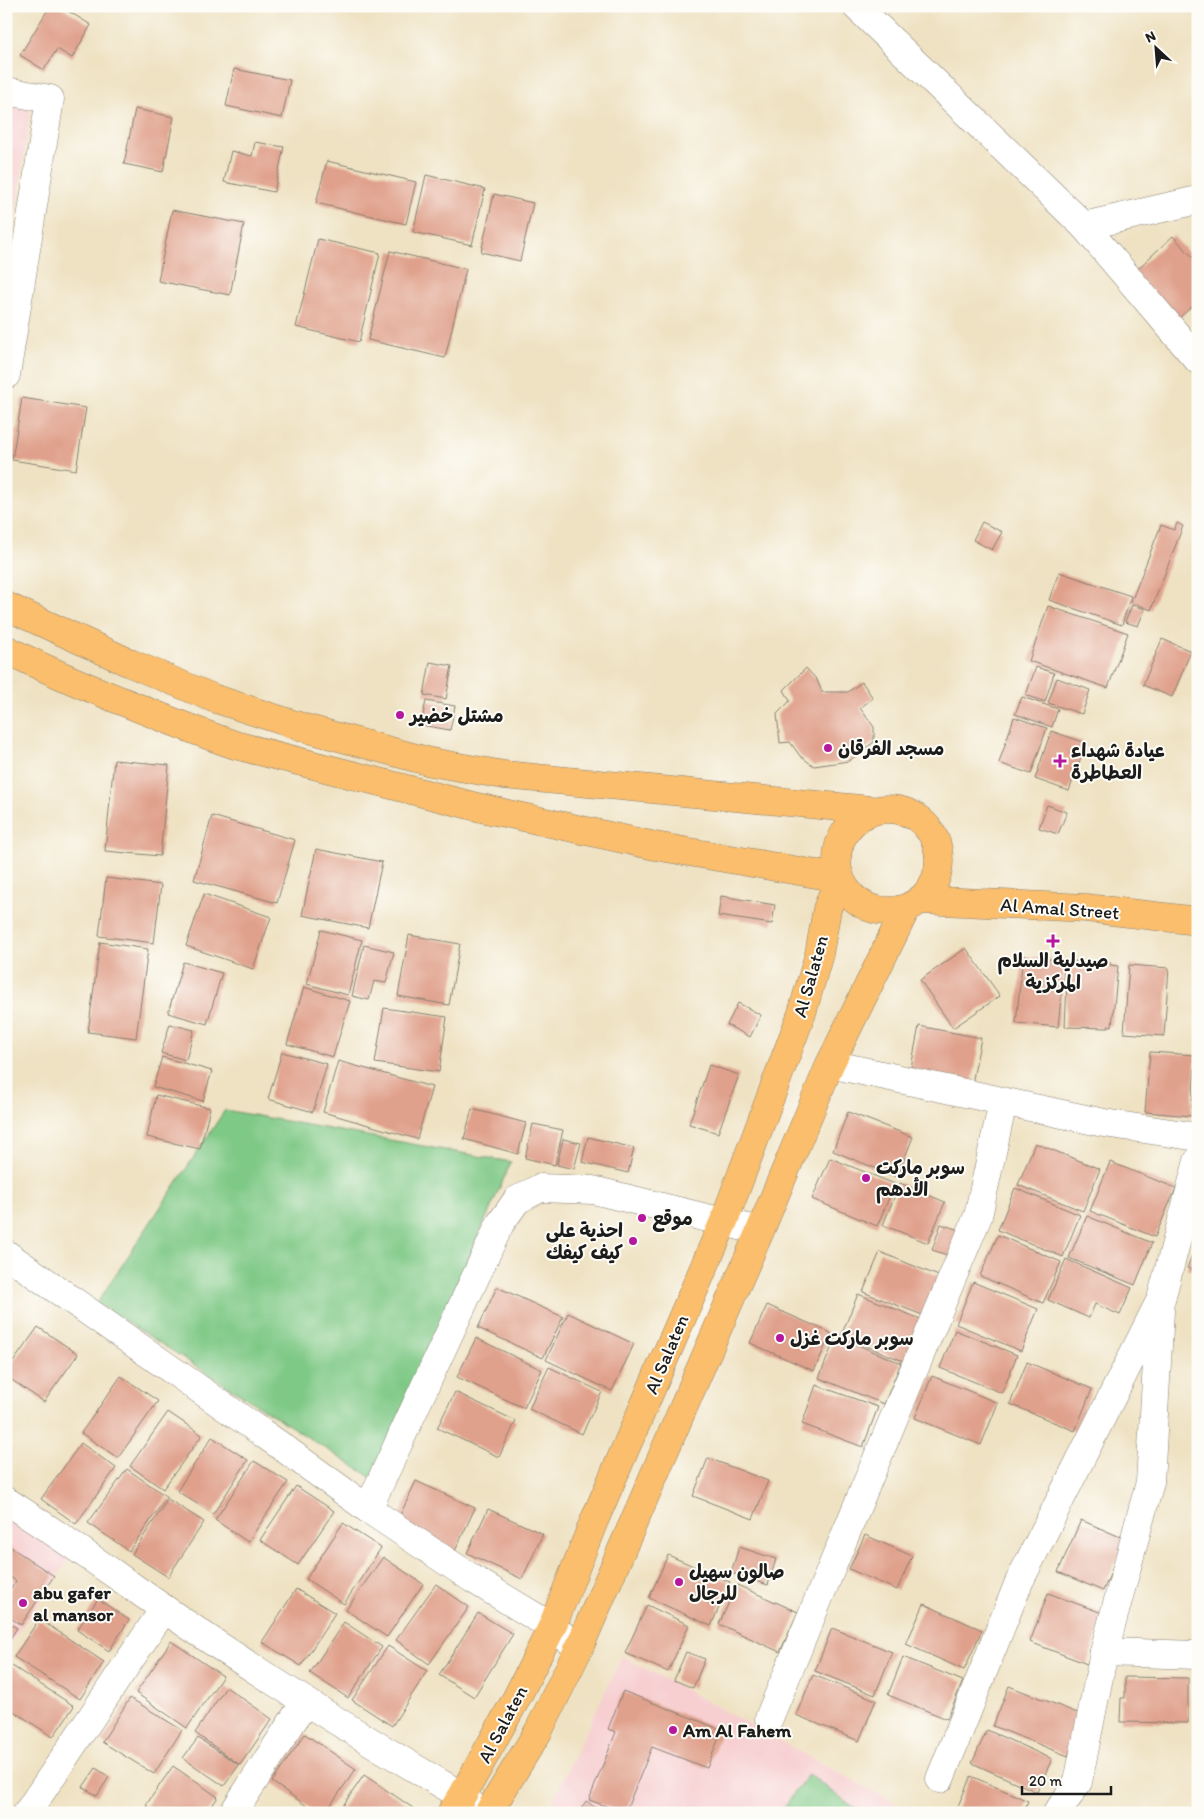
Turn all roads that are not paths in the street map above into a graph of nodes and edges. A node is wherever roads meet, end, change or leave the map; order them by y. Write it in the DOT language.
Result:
graph roads {
  1 [pos="856,6"];
  2 [pos="6,91"];
  3 [pos="1198,200"];
  4 [pos="1084,226"];
  5 [pos="1198,360"];
  6 [pos="6,375"];
  7 [pos="6,606"];
  8 [pos="6,650"];
  9 [pos="871,810"];
  10 [pos="839,878"];
  11 [pos="914,904"];
  12 [pos="1198,921"];
  13 [pos="830,1064"];
  14 [pos="1003,1102"];
  15 [pos="1198,1137"];
  16 [pos="1198,1161"];
  17 [pos="724,1221"];
  18 [pos="760,1231"];
  19 [pos="6,1254"];
  20 [pos="1161,1299"];
  21 [pos="6,1501"];
  22 [pos="368,1509"];
  23 [pos="164,1609"];
  24 [pos="552,1627"];
  25 [pos="579,1648"];
  26 [pos="1104,1652"];
  27 [pos="1198,1654"];
  28 [pos="306,1702"];
  29 [pos="769,1718"];
  30 [pos="940,1779"];
  31 [pos="464,1807"];
  32 [pos="27,1813"];
  33 [pos="233,1813"];
  34 [pos="488,1813"];
  35 [pos="1057,1813"];
  1 -- 4 [label="street"];
  2 -- 6 [label="street"];
  3 -- 4 [label="street"];
  4 -- 5 [label="street"];
  7 -- 9 [label="main road"];
  8 -- 10 [label="main road"];
  9 -- 10 [label="main road"];
  9 -- 11 [label="main road"];
  10 -- 11 [label="main road"];
  10 -- 17 [label="main road, Al Salaten"];
  11 -- 12 [label="main road, Al Amal Street"];
  11 -- 13 [label="main road, Al Salaten"];
  13 -- 14 [label="street"];
  13 -- 18 [label="main road, Al Salaten"];
  14 -- 15 [label="street"];
  14 -- 29 [label="street"];
  16 -- 20 [label="street"];
  17 -- 18 [label="street"];
  17 -- 22 [label="street"];
  17 -- 24 [label="main road, Al Salaten"];
  18 -- 25 [label="main road, Al Salaten"];
  19 -- 22 [label="street"];
  20 -- 26 [label="street"];
  20 -- 30 [label="street"];
  21 -- 23 [label="street"];
  22 -- 24 [label="street"];
  23 -- 28 [label="street"];
  23 -- 32 [label="street"];
  24 -- 25 [label="street"];
  24 -- 31 [label="main road, Al Salaten"];
  25 -- 34 [label="main road, Al Salaten"];
  26 -- 27 [label="street"];
  26 -- 35 [label="street"];
  28 -- 31 [label="street"];
  28 -- 33 [label="street"];
}
